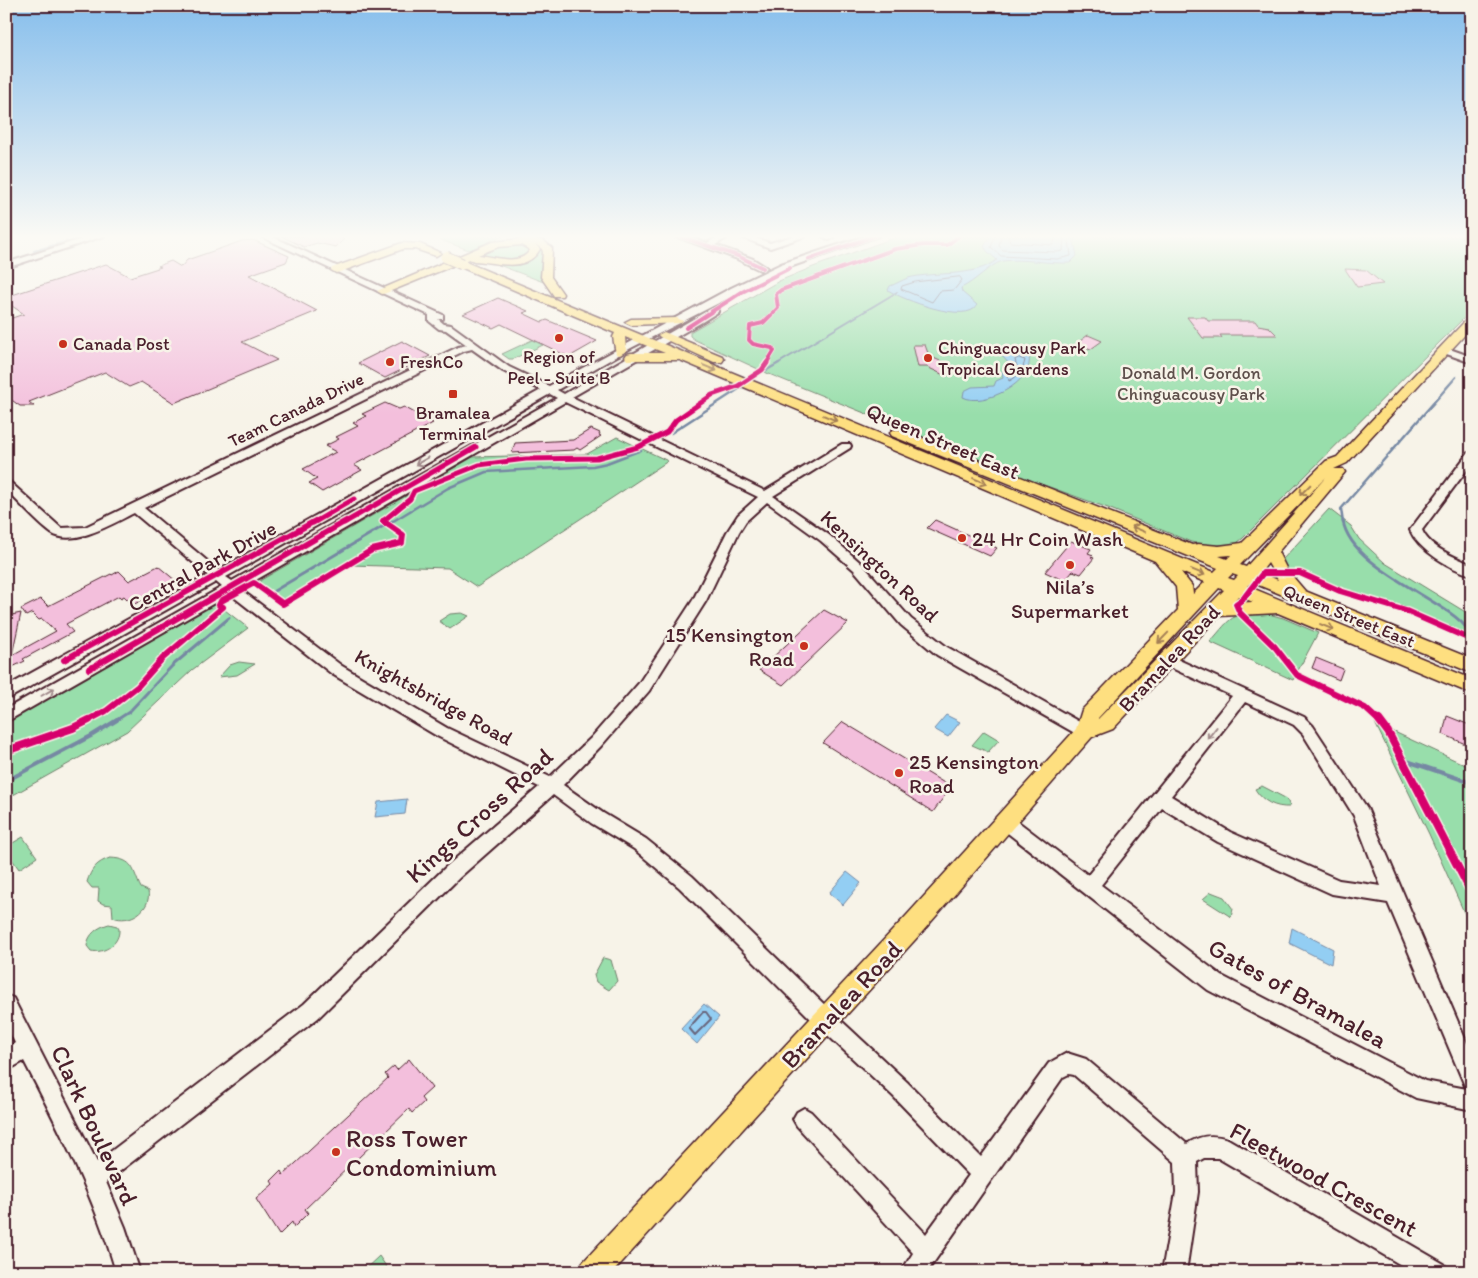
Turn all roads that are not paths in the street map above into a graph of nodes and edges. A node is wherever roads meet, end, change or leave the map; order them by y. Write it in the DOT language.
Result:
graph roads {
  1 [pos="390,296"];
  2 [pos="546,296"];
  3 [pos="561,296"];
  4 [pos="725,296"];
  5 [pos="736,296"];
  6 [pos="1472,320"];
  7 [pos="677,321"];
  8 [pos="626,326"];
  9 [pos="643,338"];
  10 [pos="660,338"];
  11 [pos="473,346"];
  12 [pos="1444,350"];
  13 [pos="620,351"];
  14 [pos="631,357"];
  15 [pos="683,357"];
  16 [pos="1472,360"];
  17 [pos="550,391"];
  18 [pos="563,397"];
  19 [pos="480,429"];
  20 [pos="846,446"];
  21 [pos="476,448"];
  22 [pos="1472,455"];
  23 [pos="1342,460"];
  24 [pos="6,484"];
  25 [pos="766,496"];
  26 [pos="136,508"];
  27 [pos="1184,548"];
  28 [pos="1248,548"];
  29 [pos="1269,550"];
  30 [pos="1160,557"];
  31 [pos="1230,567"];
  32 [pos="1472,572"];
  33 [pos="1247,574"];
  34 [pos="219,576"];
  35 [pos="1218,580"];
  36 [pos="231,587"];
  37 [pos="1235,588"];
  38 [pos="1301,596"];
  39 [pos="1282,608"];
  40 [pos="1214,611"];
  41 [pos="1187,612"];
  42 [pos="1168,660"];
  43 [pos="1472,666"];
  44 [pos="1472,687"];
  45 [pos="6,694"];
  46 [pos="1242,695"];
  47 [pos="6,716"];
  48 [pos="1085,732"];
  49 [pos="552,786"];
  50 [pos="1160,798"];
  51 [pos="1006,822"];
  52 [pos="1090,886"];
  53 [pos="1394,896"];
  54 [pos="6,1005"];
  55 [pos="826,1020"];
  56 [pos="28,1046"];
  57 [pos="6,1061"];
  58 [pos="1472,1078"];
  59 [pos="1472,1100"];
  60 [pos="804,1119"];
  61 [pos="1186,1157"];
  62 [pos="983,1174"];
  63 [pos="92,1178"];
  64 [pos="928,1252"];
  65 [pos="128,1272"];
  66 [pos="594,1272"];
  67 [pos="913,1272"];
  68 [pos="1174,1272"];
  69 [pos="1436,1272"];
  1 -- 11 [label="street, Kensington Road"];
  2 -- 8 [label="main road, Queen Street East, bridge"];
  3 -- 8 [label="main road, Queen Street East"];
  4 -- 7 [label="street, Central Park Drive"];
  5 -- 10 [label="street, Central Park Drive"];
  6 -- 12 [label="main road, Bramalea Road"];
  7 -- 8 [label="main road"];
  7 -- 10 [label="street, Central Park Drive"];
  8 -- 9 [label="main road, Queen Street East"];
  8 -- 10 [label="main road, Queen Street East"];
  8 -- 13 [label="main road"];
  9 -- 10 [label="main road, Queen Street East"];
  9 -- 13 [label="street, Central Park Drive"];
  10 -- 14 [label="street, Central Park Drive"];
  10 -- 15 [label="main road, Queen Street East"];
  27 -- 10 [label="main road, Queen Street East, one-way"];
  11 -- 17 [label="street, Kensington Road"];
  11 -- 26 [label="street, Team Canada Drive"];
  12 -- 16 [label="street"];
  12 -- 23 [label="main road, Bramalea Road"];
  13 -- 17 [label="street, Central Park Drive"];
  14 -- 15 [label="main road"];
  14 -- 18 [label="street, Central Park Drive"];
  15 -- 30 [label="main road, Queen Street East, one-way"];
  17 -- 18 [label="street, Kensington Road"];
  17 -- 19 [label="street, Central Park Drive"];
  18 -- 21 [label="street, Central Park Drive"];
  18 -- 25 [label="street, Kensington Road"];
  19 -- 21 [label="street"];
  19 -- 34 [label="street, Central Park Drive, one-way"];
  20 -- 25 [label="street, Kings Cross Road"];
  21 -- 36 [label="street, Central Park Drive"];
  22 -- 32 [label="street"];
  23 -- 28 [label="main road, Bramalea Road, one-way"];
  23 -- 29 [label="main road, Bramalea Road"];
  24 -- 26 [label="street, Team Canada Drive"];
  25 -- 48 [label="street, Kensington Road"];
  25 -- 49 [label="street, Kings Cross Road"];
  26 -- 34 [label="street, Knightsbridge Road"];
  27 -- 28 [label="main road"];
  27 -- 31 [label="main road, Queen Street East"];
  28 -- 31 [label="main road, Bramalea Road"];
  29 -- 33 [label="main road, Bramalea Road"];
  29 -- 38 [label="main road"];
  30 -- 35 [label="main road, Queen Street East, one-way"];
  30 -- 41 [label="main road"];
  31 -- 33 [label="main road, Queen Street East"];
  31 -- 35 [label="main road, Bramalea Road"];
  33 -- 37 [label="main road, Bramalea Road"];
  33 -- 38 [label="main road, Queen Street East"];
  34 -- 36 [label="street, Knightsbridge Road"];
  34 -- 45 [label="street, Central Park Drive"];
  35 -- 37 [label="main road, Queen Street East"];
  35 -- 41 [label="main road, Bramalea Road"];
  47 -- 36 [label="street, Central Park Drive, one-way"];
  36 -- 49 [label="street, Knightsbridge Road"];
  37 -- 39 [label="main road, Queen Street East"];
  37 -- 40 [label="main road, Bramalea Road"];
  38 -- 43 [label="main road, Queen Street East"];
  39 -- 40 [label="main road"];
  39 -- 44 [label="main road, Queen Street East, one-way"];
  40 -- 42 [label="main road, Bramalea Road"];
  41 -- 48 [label="main road, Bramalea Road, one-way"];
  42 -- 46 [label="street"];
  42 -- 48 [label="main road, Bramalea Road"];
  46 -- 50 [label="street, one-way"];
  46 -- 53 [label="street"];
  48 -- 51 [label="main road, Bramalea Road"];
  49 -- 55 [label="street, Knightsbridge Road"];
  49 -- 63 [label="street, Kings Cross Road"];
  50 -- 52 [label="street"];
  50 -- 53 [label="street"];
  51 -- 52 [label="street, Gates of Bramalea"];
  51 -- 55 [label="main road, Bramalea Road"];
  52 -- 59 [label="street, Gates of Bramalea"];
  53 -- 58 [label="street"];
  54 -- 56 [label="street, Clark Boulevard"];
  55 -- 62 [label="street"];
  55 -- 66 [label="main road, Bramalea Road"];
  56 -- 57 [label="street"];
  56 -- 63 [label="street, Clark Boulevard"];
  60 -- 64 [label="street"];
  61 -- 62 [label="street"];
  61 -- 68 [label="street"];
  61 -- 69 [label="street, Fleetwood Crescent"];
  62 -- 64 [label="street"];
  63 -- 65 [label="street, Clark Boulevard"];
  64 -- 67 [label="street"];
}
